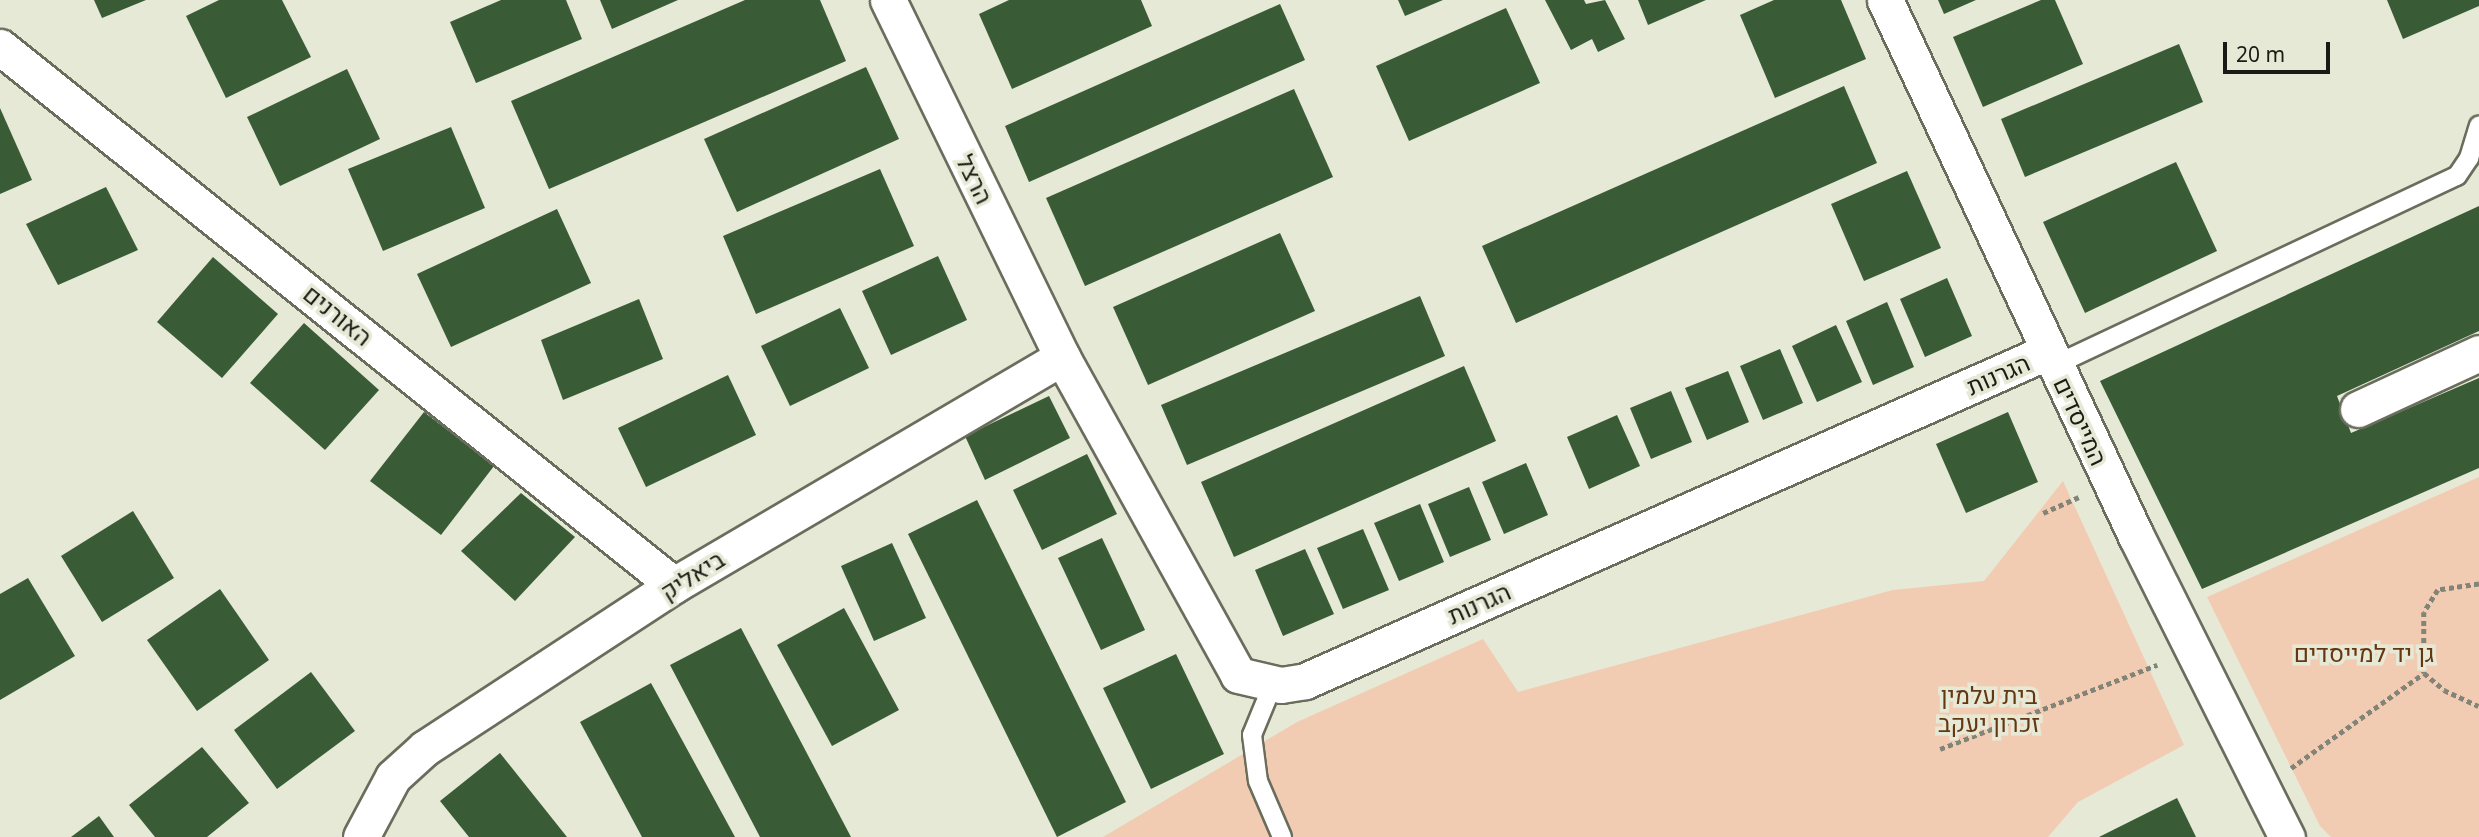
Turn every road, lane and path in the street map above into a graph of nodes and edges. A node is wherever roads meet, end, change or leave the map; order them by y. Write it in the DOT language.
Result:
graph roads {
  1 [pos="888,0"];
  2 [pos="1885,0"];
  3 [pos="0,47"];
  4 [pos="2479,126"];
  5 [pos="2479,354"];
  6 [pos="1062,357"];
  7 [pos="2052,358"];
  8 [pos="2358,409"];
  9 [pos="2086,494"];
  10 [pos="2043,513"];
  11 [pos="2479,584"];
  12 [pos="674,585"];
  13 [pos="2157,665"];
  14 [pos="2424,673"];
  15 [pos="1273,684"];
  16 [pos="2479,706"];
  17 [pos="1940,749"];
  18 [pos="2284,772"];
  19 [pos="361,837"];
  20 [pos="1282,837"];
  21 [pos="2287,837"];
  1 -- 6 [label="street, הרצל"];
  2 -- 7 [label="street, המייסדים"];
  3 -- 12 [label="street, האורנים"];
  4 -- 7 [label="lane"];
  5 -- 8 [label="street"];
  6 -- 12 [label="street, ביאליק"];
  6 -- 15 [label="street, הגרנות"];
  7 -- 15 [label="street, הגרנות"];
  7 -- 21 [label="street, המייסדים"];
  9 -- 10 [label="path"];
  11 -- 14 [label="path"];
  12 -- 19 [label="street, ביאליק"];
  13 -- 17 [label="path"];
  14 -- 16 [label="path"];
  14 -- 18 [label="path"];
  15 -- 20 [label="lane"];
}
